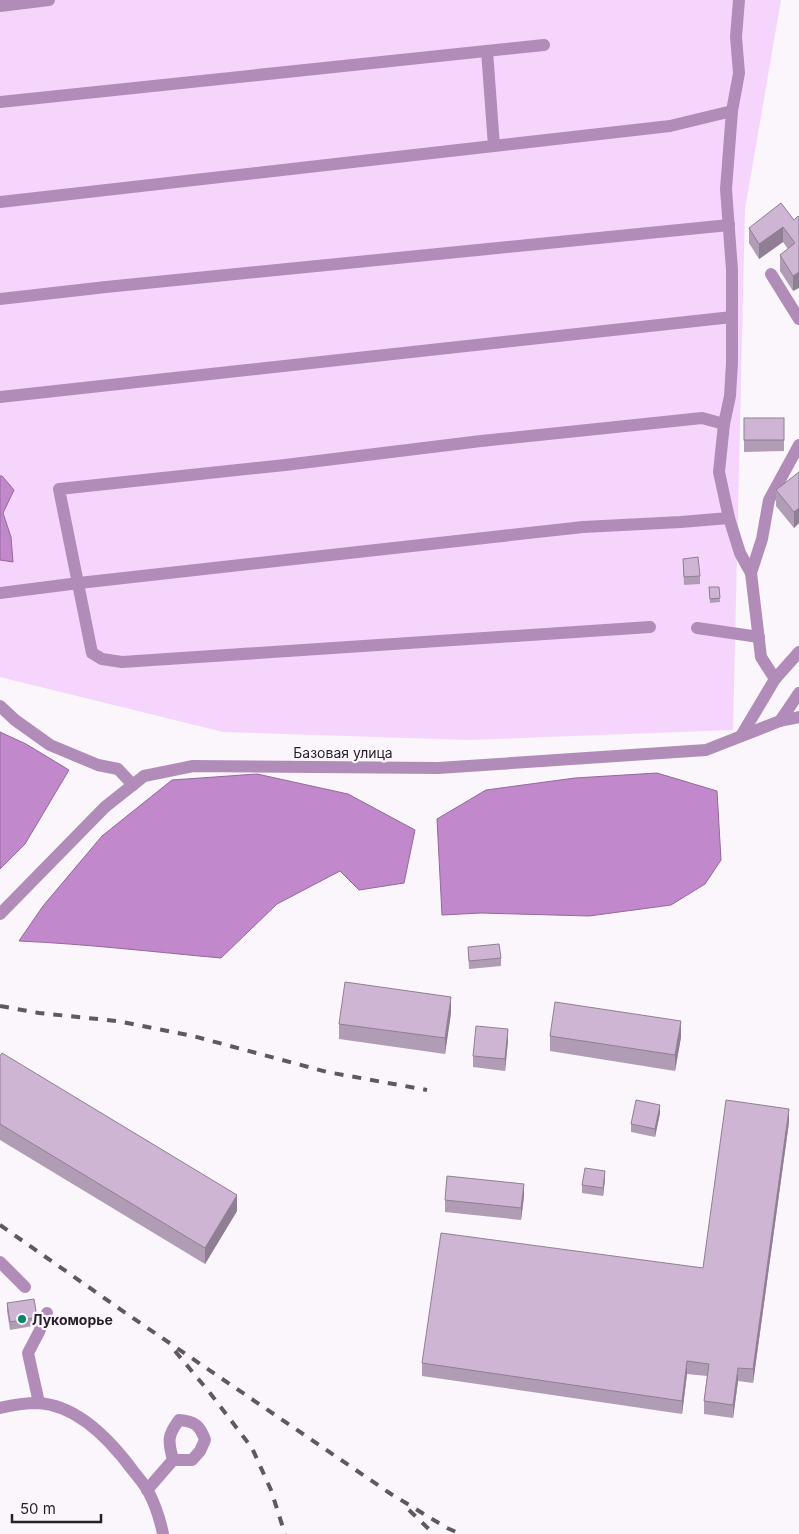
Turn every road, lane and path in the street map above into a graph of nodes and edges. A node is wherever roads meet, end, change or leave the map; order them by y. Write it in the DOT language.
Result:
graph roads {
  1 [pos="49,0"];
  2 [pos="739,0"];
  3 [pos="0,6"];
  4 [pos="544,45"];
  5 [pos="487,50"];
  6 [pos="0,102"];
  7 [pos="732,111"];
  8 [pos="494,146"];
  9 [pos="0,202"];
  10 [pos="729,226"];
  11 [pos="771,274"];
  12 [pos="0,299"];
  13 [pos="732,317"];
  14 [pos="799,319"];
  15 [pos="0,397"];
  16 [pos="724,424"];
  17 [pos="799,445"];
  18 [pos="729,518"];
  19 [pos="751,573"];
  20 [pos="79,583"];
  21 [pos="0,593"];
  22 [pos="650,627"];
  23 [pos="697,628"];
  24 [pos="758,637"];
  25 [pos="799,652"];
  26 [pos="775,679"];
  27 [pos="799,693"];
  28 [pos="0,706"];
  29 [pos="799,717"];
  30 [pos="780,721"];
  31 [pos="740,736"];
  32 [pos="133,785"];
  33 [pos="0,914"];
  34 [pos="0,1262"];
  35 [pos="25,1287"];
  36 [pos="47,1313"];
  37 [pos="39,1403"];
  38 [pos="0,1408"];
  39 [pos="173,1460"];
  40 [pos="147,1490"];
  41 [pos="164,1534"];
  1 -- 3 [label="street"];
  2 -- 7 [label="street"];
  4 -- 5 [label="street"];
  5 -- 6 [label="street"];
  5 -- 8 [label="street"];
  7 -- 8 [label="street"];
  7 -- 10 [label="street"];
  8 -- 9 [label="street"];
  10 -- 12 [label="street"];
  10 -- 13 [label="street"];
  11 -- 14 [label="street"];
  13 -- 15 [label="street"];
  13 -- 16 [label="street"];
  16 -- 18 [label="street"];
  16 -- 20 [label="street"];
  17 -- 19 [label="street"];
  18 -- 19 [label="street"];
  18 -- 20 [label="street"];
  19 -- 24 [label="street"];
  20 -- 21 [label="street"];
  20 -- 22 [label="street"];
  23 -- 24 [label="street"];
  24 -- 26 [label="street"];
  25 -- 26 [label="street"];
  26 -- 31 [label="street"];
  27 -- 30 [label="street"];
  28 -- 32 [label="street"];
  29 -- 30 [label="street, Базовая улица"];
  30 -- 31 [label="street, Базовая улица"];
  31 -- 32 [label="street, Базовая улица"];
  32 -- 33 [label="street, Базовая улица"];
  34 -- 35 [label="street"];
  36 -- 37 [label="street"];
  37 -- 38 [label="street"];
  37 -- 40 [label="street"];
  39 -- 40 [label="street"];
  40 -- 41 [label="street"];
}
